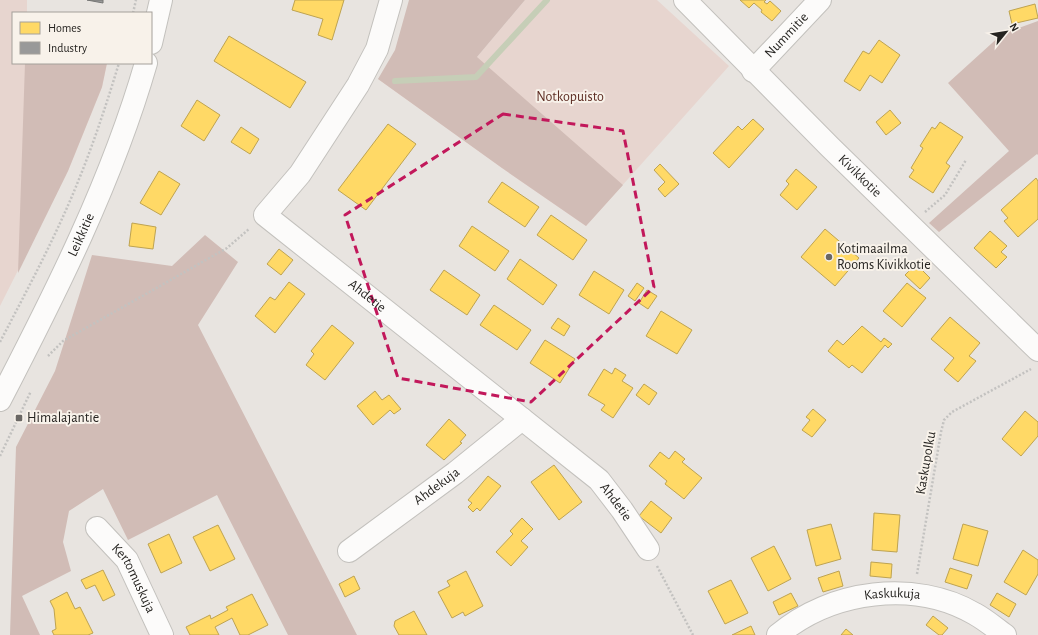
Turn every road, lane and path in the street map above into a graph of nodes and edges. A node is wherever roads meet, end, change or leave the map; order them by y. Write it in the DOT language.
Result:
graph roads {
  1 [pos="136,0"];
  2 [pos="161,0"];
  3 [pos="391,0"];
  4 [pos="685,0"];
  5 [pos="820,0"];
  6 [pos="133,12"];
  7 [pos="152,40"];
  8 [pos="119,64"];
  9 [pos="146,64"];
  10 [pos="753,71"];
  11 [pos="966,160"];
  12 [pos="265,215"];
  13 [pos="910,226"];
  14 [pos="0,342"];
  15 [pos="26,350"];
  16 [pos="1038,350"];
  17 [pos="1038,365"];
  18 [pos="0,400"];
  19 [pos="26,403"];
  20 [pos="522,419"];
  21 [pos="0,456"];
  22 [pos="97,528"];
  23 [pos="648,549"];
  24 [pos="349,551"];
  25 [pos="914,594"];
  26 [pos="162,635"];
  27 [pos="693,635"];
  28 [pos="778,635"];
  29 [pos="1005,635"];
  1 -- 6 [label="path"];
  2 -- 7 [label="street"];
  3 -- 12 [label="street"];
  4 -- 10 [label="street, Kivikkotie"];
  5 -- 10 [label="street, Nummitie"];
  8 -- 14 [label="path"];
  9 -- 15 [label="street, Leikkitie"];
  10 -- 13 [label="street, Kivikkotie"];
  11 -- 13 [label="path"];
  12 -- 15 [label="path"];
  12 -- 20 [label="street, Ahdetie"];
  13 -- 16 [label="street, Kivikkotie"];
  15 -- 18 [label="street, Leikkitie"];
  17 -- 25 [label="path, Kaskupolku"];
  19 -- 21 [label="path"];
  20 -- 23 [label="street, Ahdetie"];
  20 -- 24 [label="street, Ahdekuja"];
  22 -- 26 [label="street, Kertomuskuja"];
  23 -- 27 [label="path"];
  25 -- 28 [label="street, Kaskukuja"];
  25 -- 29 [label="street, Kaskukuja"];
}
